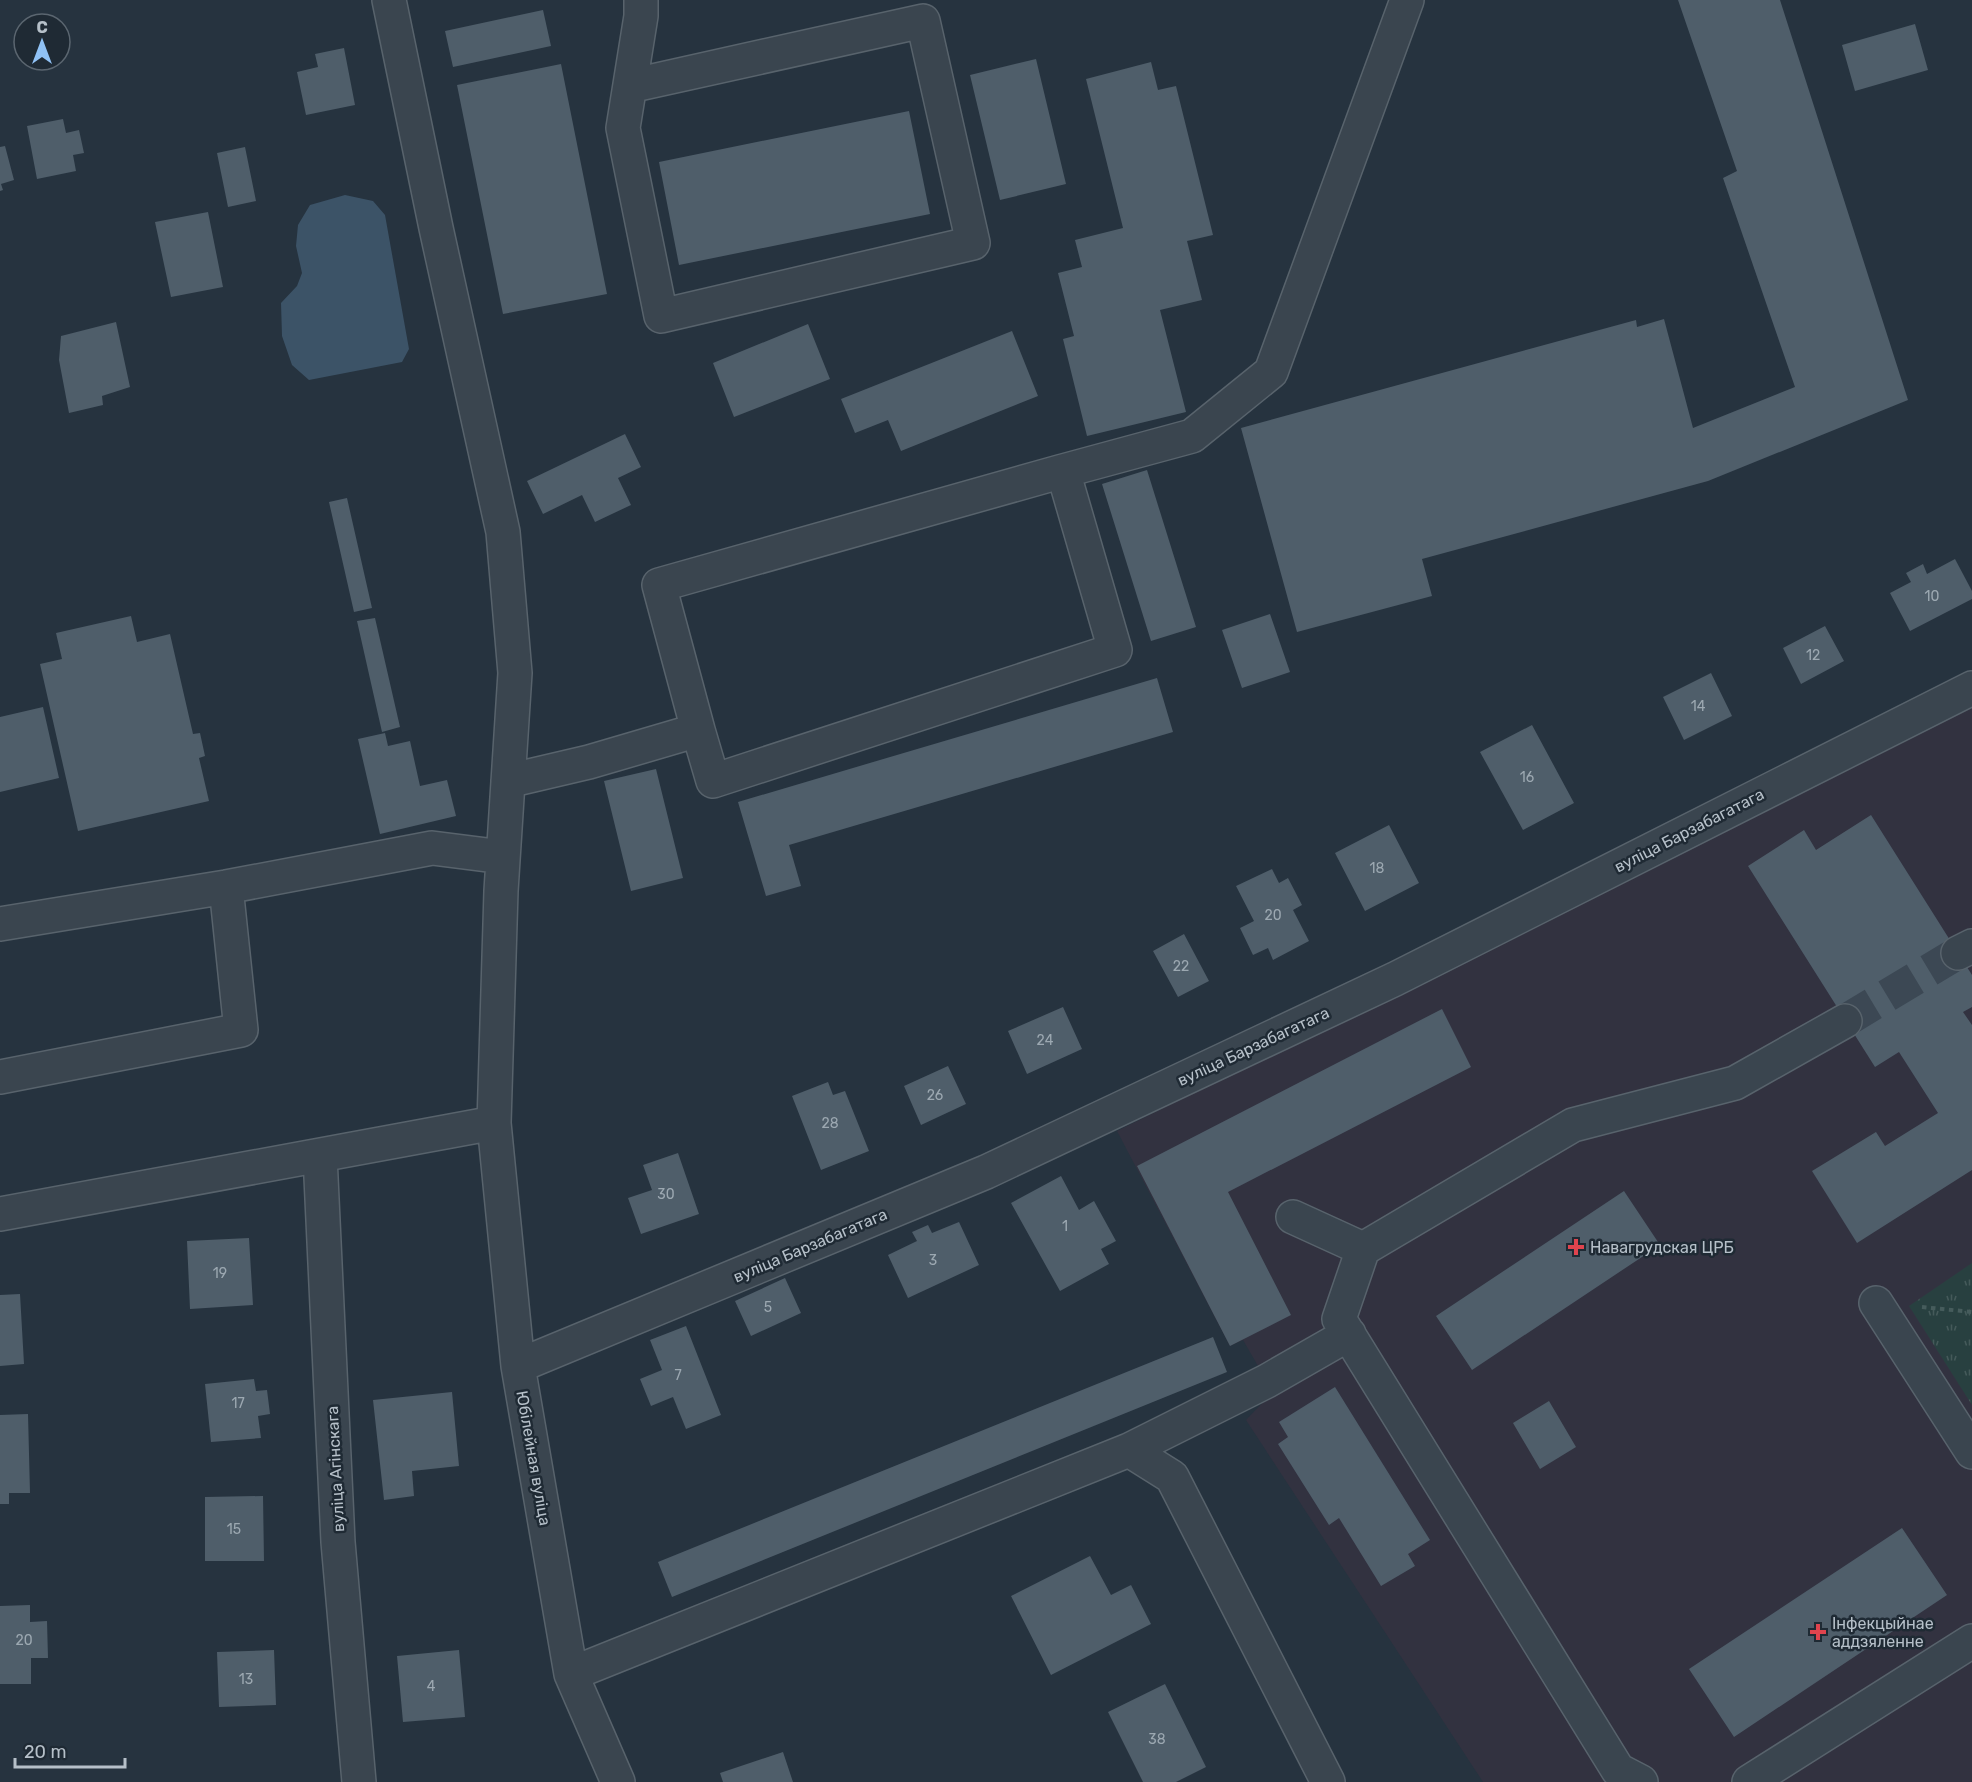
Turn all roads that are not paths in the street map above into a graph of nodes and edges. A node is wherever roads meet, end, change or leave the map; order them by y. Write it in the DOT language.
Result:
graph roads {
  1 [pos="389,0"];
  2 [pos="640,0"];
  3 [pos="1407,0"];
  4 [pos="630,86"];
  5 [pos="1063,471"];
  6 [pos="1972,688"];
  7 [pos="698,730"];
  8 [pos="508,781"];
  9 [pos="503,857"];
  10 [pos="226,887"];
  11 [pos="0,924"];
  12 [pos="1845,1021"];
  13 [pos="0,1077"];
  14 [pos="494,1122"];
  15 [pos="320,1156"];
  16 [pos="0,1214"];
  17 [pos="1293,1217"];
  18 [pos="1363,1249"];
  19 [pos="1876,1303"];
  20 [pos="1349,1334"];
  21 [pos="518,1366"];
  22 [pos="1129,1450"];
  23 [pos="1972,1452"];
  24 [pos="1972,1641"];
  25 [pos="571,1674"];
  26 [pos="358,1782"];
  27 [pos="618,1782"];
  28 [pos="1328,1782"];
  29 [pos="1641,1782"];
  30 [pos="1749,1782"];
  1 -- 8 [label="street, Юбілейная вуліца"];
  2 -- 4 [label="street"];
  3 -- 5 [label="street"];
  4 -- 4 [label="street"];
  5 -- 7 [label="street"];
  5 -- 7 [label="street"];
  6 -- 21 [label="street, вуліца Барзабагатага"];
  7 -- 8 [label="street"];
  8 -- 9 [label="street, Юбілейная вуліца"];
  9 -- 10 [label="street"];
  9 -- 14 [label="street, Юбілейная вуліца"];
  10 -- 11 [label="street"];
  10 -- 13 [label="street"];
  12 -- 18 [label="street"];
  14 -- 15 [label="street"];
  14 -- 21 [label="street, Юбілейная вуліца"];
  15 -- 16 [label="street"];
  15 -- 26 [label="street, вуліца Агінскага"];
  17 -- 18 [label="street"];
  18 -- 20 [label="street"];
  19 -- 23 [label="street"];
  20 -- 22 [label="street"];
  20 -- 29 [label="street"];
  21 -- 25 [label="street, Юбілейная вуліца"];
  22 -- 25 [label="street"];
  22 -- 28 [label="street"];
  24 -- 30 [label="street"];
  25 -- 27 [label="street, Юбілейная вуліца"];
}
